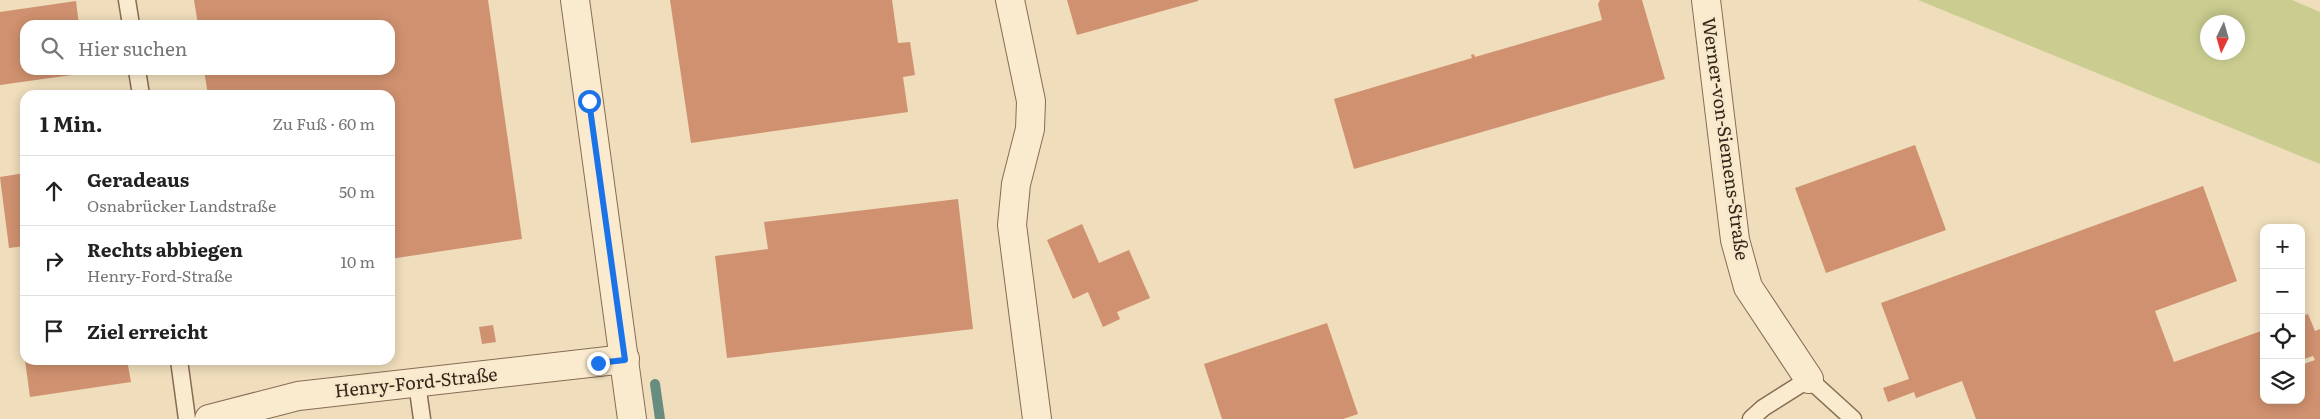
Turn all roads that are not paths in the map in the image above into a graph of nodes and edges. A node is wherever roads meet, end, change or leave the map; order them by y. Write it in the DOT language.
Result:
graph roads {
  1 [pos="127,0"];
  2 [pos="575,0"];
  3 [pos="1010,0"];
  4 [pos="1706,0"];
  5 [pos="130,20"];
  6 [pos="138,75"];
  7 [pos="140,90"];
  8 [pos="625,360"];
  9 [pos="180,365"];
  10 [pos="1809,379"];
  11 [pos="417,383"];
  12 [pos="187,419"];
  13 [pos="209,419"];
  14 [pos="422,419"];
  15 [pos="632,419"];
  16 [pos="1037,419"];
  17 [pos="1752,419"];
  18 [pos="1852,419"];
  1 -- 5 [label="lane"];
  2 -- 8 [label="street"];
  3 -- 16 [label="street"];
  4 -- 10 [label="street, Werner-von-Siemens-Straße"];
  6 -- 7 [label="lane"];
  8 -- 11 [label="street, Henry-Ford-Straße"];
  8 -- 15 [label="street"];
  9 -- 12 [label="lane"];
  10 -- 17 [label="lane"];
  10 -- 18 [label="lane"];
  11 -- 13 [label="street, Henry-Ford-Straße"];
  11 -- 14 [label="lane"];
}
